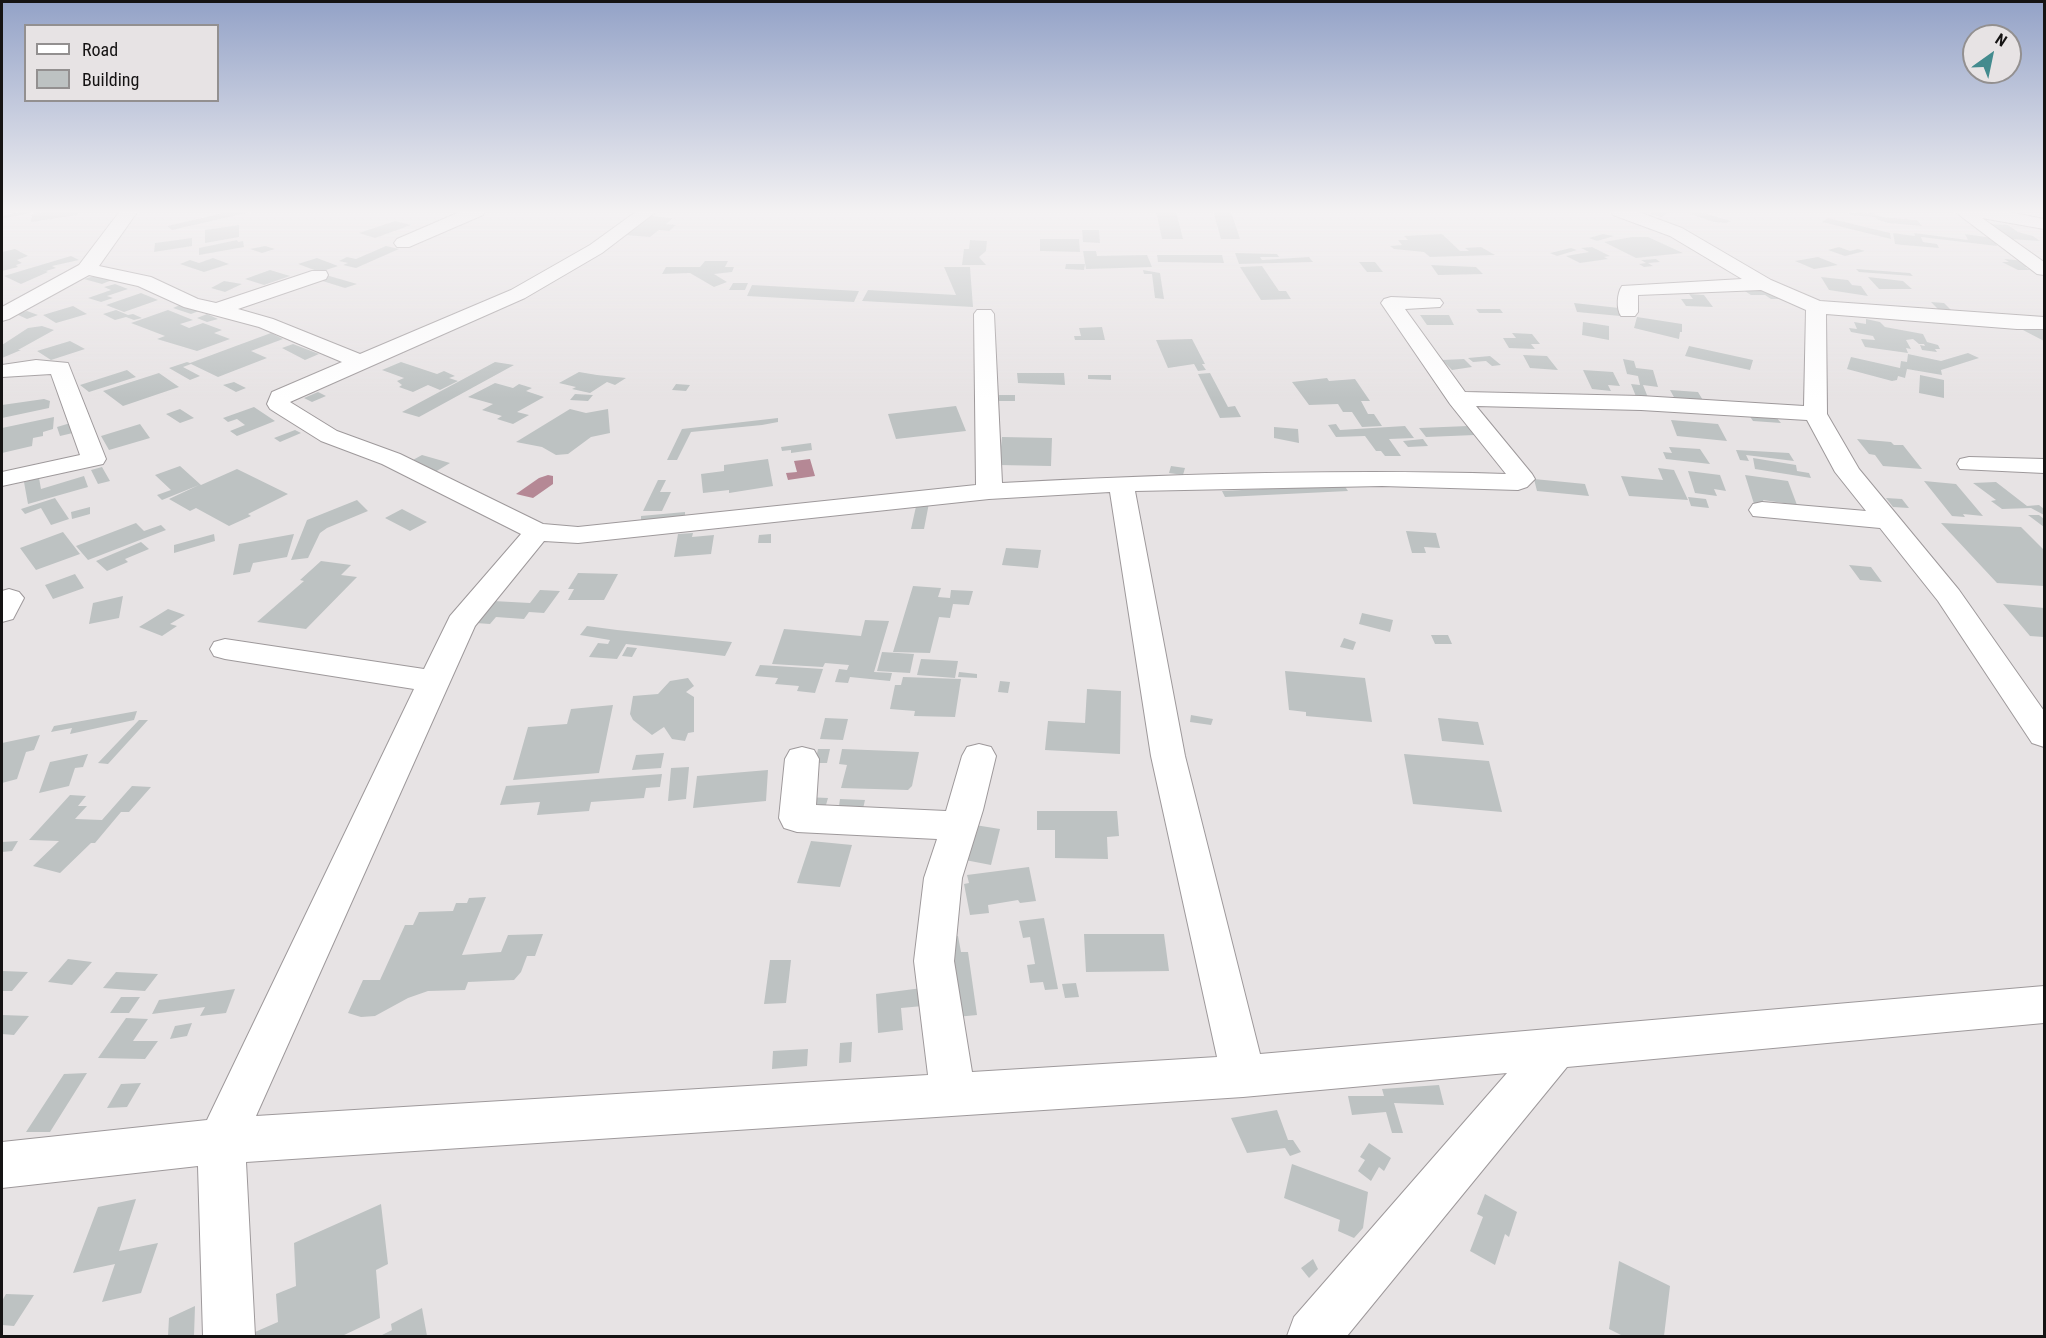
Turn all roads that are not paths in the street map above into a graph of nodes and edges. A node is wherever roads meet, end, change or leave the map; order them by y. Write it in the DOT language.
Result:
graph roads {
  1 [pos="78,273"];
  2 [pos="107,273"];
  3 [pos="554,273"];
  4 [pos="1746,273"];
  5 [pos="319,275"];
  6 [pos="1764,284"];
  7 [pos="1433,303"];
  8 [pos="1816,307"];
  9 [pos="216,310"];
  10 [pos="1628,312"];
  11 [pos="984,314"];
  12 [pos="2,315"];
  13 [pos="2044,323"];
  14 [pos="362,363"];
  15 [pos="2,372"];
  16 [pos="1458,399"];
  17 [pos="1815,414"];
  18 [pos="1969,464"];
  19 [pos="2044,466"];
  20 [pos="2,479"];
  21 [pos="1121,484"];
  22 [pos="989,491"];
  23 [pos="1762,510"];
  24 [pos="1889,521"];
  25 [pos="537,532"];
  26 [pos="225,649"];
  27 [pos="432,681"];
  28 [pos="2044,735"];
  29 [pos="979,756"];
  30 [pos="802,759"];
  31 [pos="959,826"];
  32 [pos="2044,1005"];
  33 [pos="1556,1048"];
  34 [pos="1243,1076"];
  35 [pos="952,1094"];
  36 [pos="221,1141"];
  37 [pos="2,1165"];
  38 [pos="229,1336"];
  39 [pos="1313,1336"];
  1 -- 12 [label="street"];
  2 -- 9 [label="street"];
  3 -- 14 [label="street"];
  4 -- 6 [label="street"];
  5 -- 9 [label="street"];
  6 -- 8 [label="street"];
  6 -- 10 [label="street"];
  7 -- 16 [label="street"];
  8 -- 13 [label="street"];
  8 -- 17 [label="street"];
  9 -- 14 [label="street"];
  11 -- 22 [label="street"];
  14 -- 25 [label="street"];
  15 -- 20 [label="street"];
  16 -- 17 [label="street"];
  16 -- 21 [label="street"];
  17 -- 24 [label="street"];
  18 -- 19 [label="street"];
  21 -- 22 [label="street"];
  21 -- 34 [label="street"];
  22 -- 25 [label="street"];
  23 -- 24 [label="street"];
  24 -- 28 [label="street"];
  25 -- 27 [label="street"];
  26 -- 27 [label="street"];
  27 -- 36 [label="street"];
  29 -- 31 [label="street"];
  30 -- 31 [label="street"];
  31 -- 35 [label="street"];
  32 -- 33 [label="street"];
  33 -- 34 [label="street"];
  33 -- 39 [label="street"];
  34 -- 35 [label="street"];
  35 -- 36 [label="street"];
  36 -- 37 [label="street"];
  36 -- 38 [label="street"];
}
